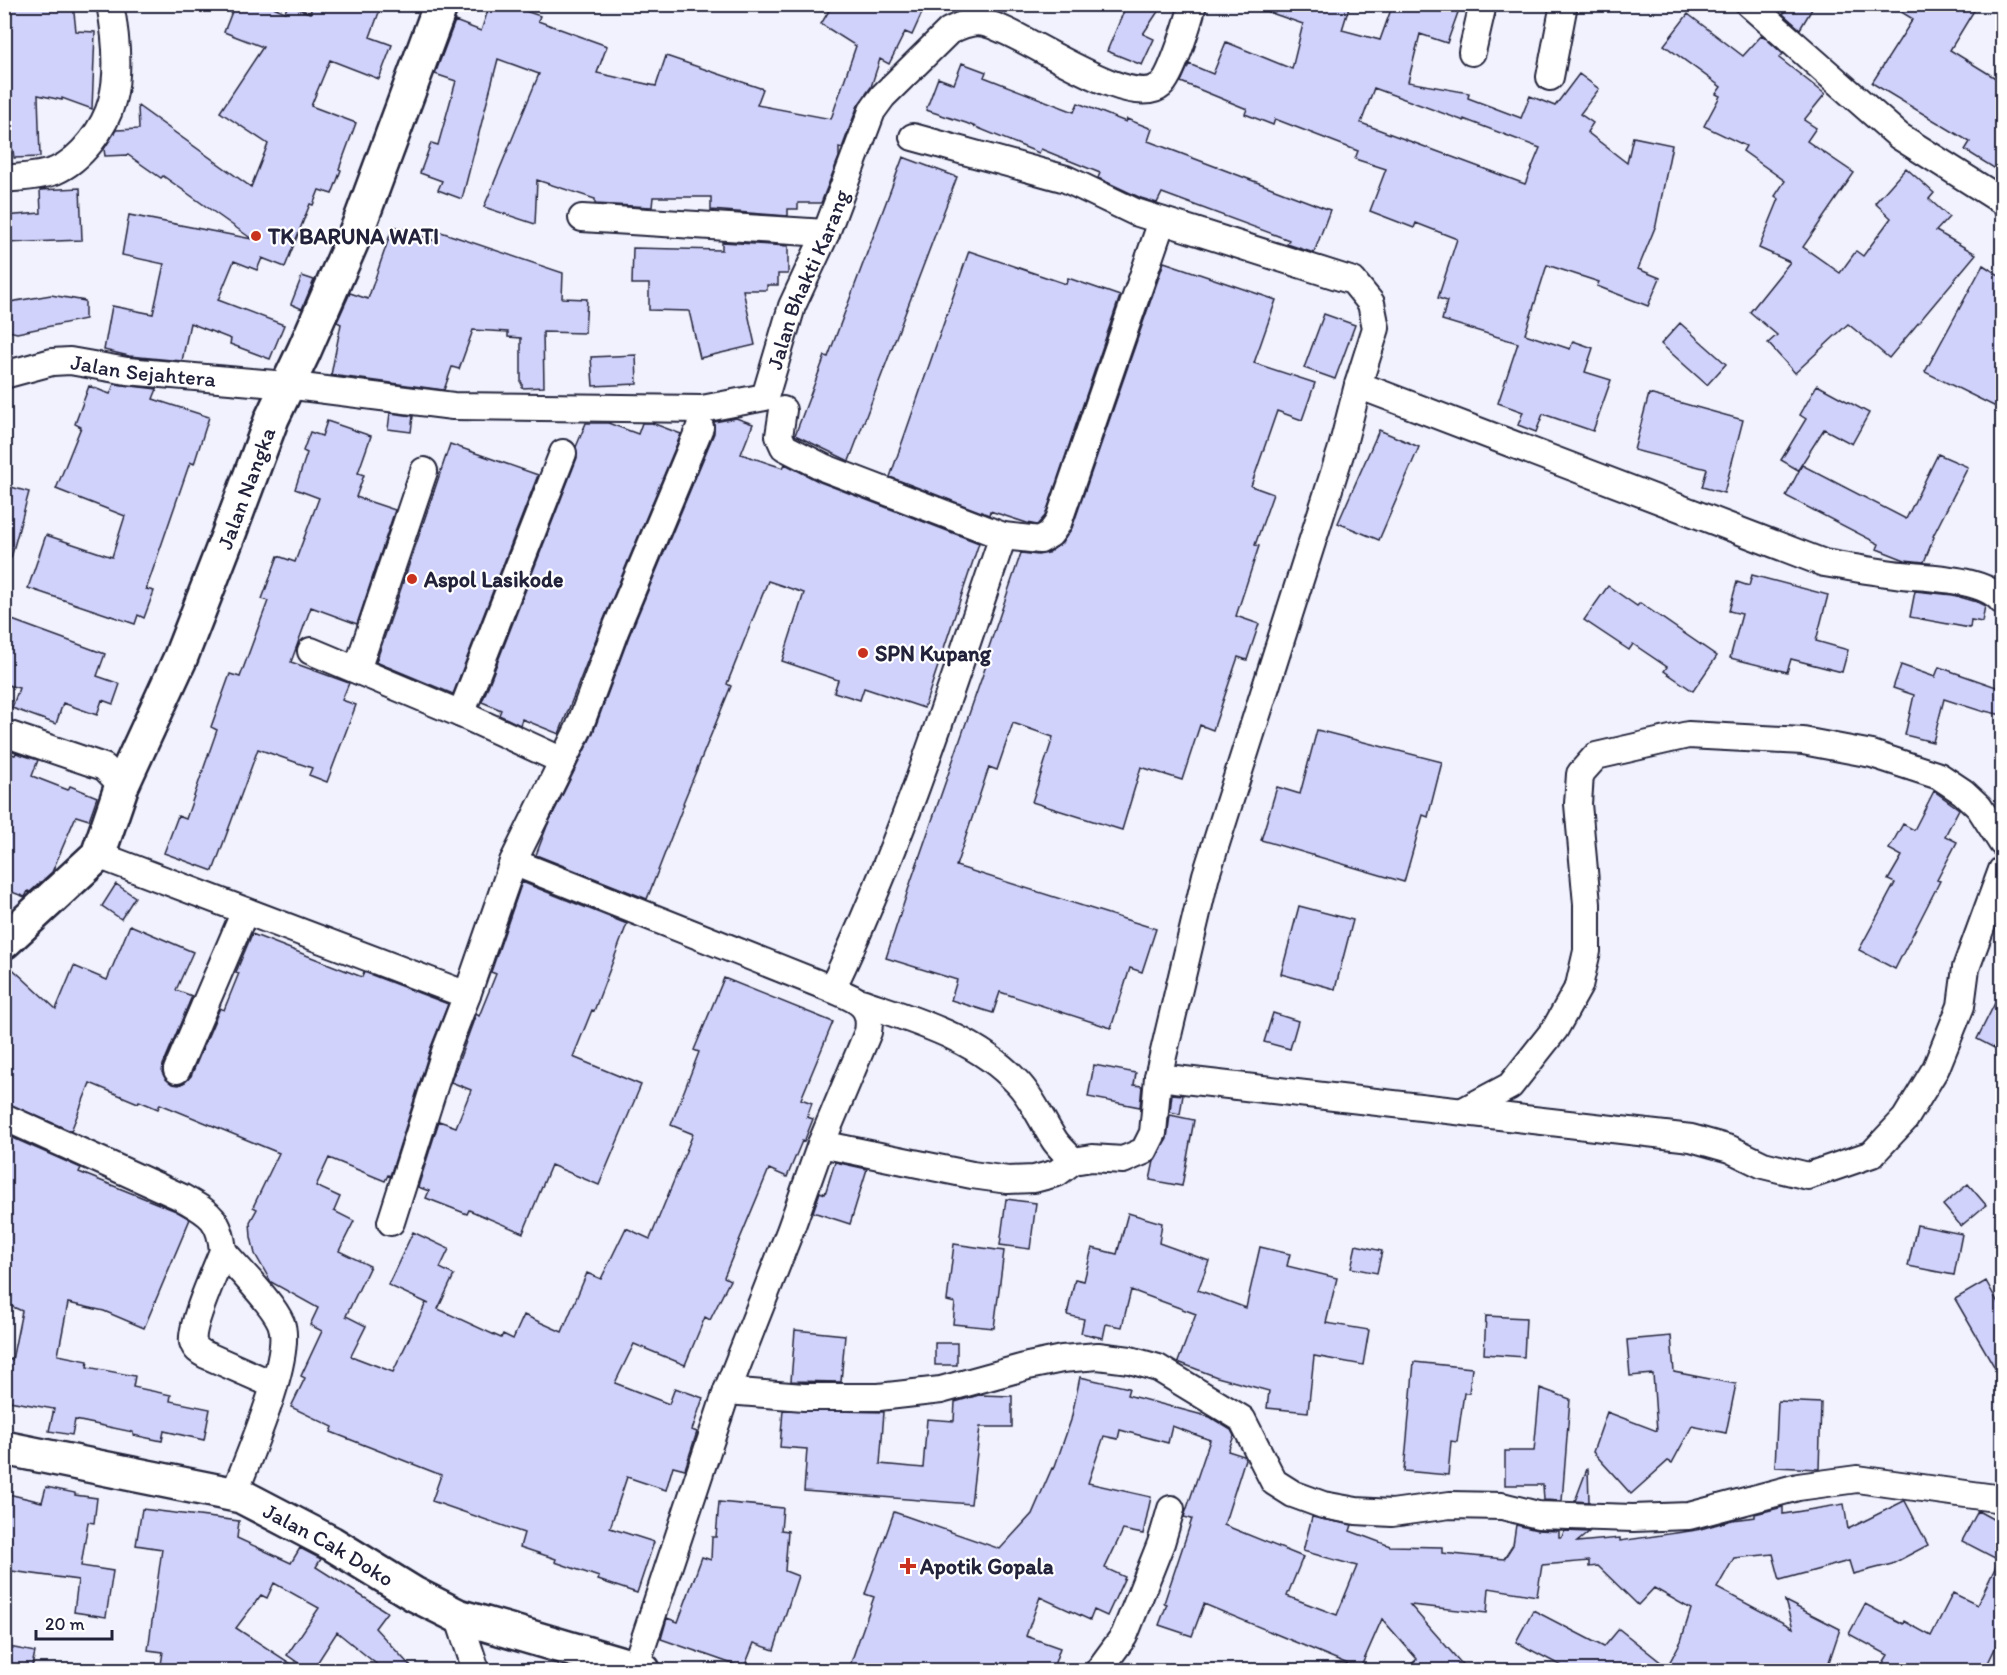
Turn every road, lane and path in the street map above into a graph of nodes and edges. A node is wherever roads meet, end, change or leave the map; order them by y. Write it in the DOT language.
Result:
graph roads {
  1 [pos="110,4"];
  2 [pos="441,4"];
  3 [pos="1193,4"];
  4 [pos="1483,4"];
  5 [pos="1564,4"];
  6 [pos="1749,4"];
  7 [pos="1472,52"];
  8 [pos="1550,77"];
  9 [pos="914,137"];
  10 [pos="4,179"];
  11 [pos="2002,201"];
  12 [pos="582,218"];
  13 [pos="1162,221"];
  14 [pos="826,233"];
  15 [pos="4,375"];
  16 [pos="286,385"];
  17 [pos="1358,385"];
  18 [pos="783,410"];
  19 [pos="699,426"];
  20 [pos="563,453"];
  21 [pos="424,471"];
  22 [pos="1003,536"];
  23 [pos="2002,601"];
  24 [pos="310,651"];
  25 [pos="357,670"];
  26 [pos="461,714"];
  27 [pos="4,733"];
  28 [pos="563,761"];
  29 [pos="122,785"];
  30 [pos="2002,843"];
  31 [pos="98,855"];
  32 [pos="513,862"];
  33 [pos="2002,870"];
  34 [pos="245,911"];
  35 [pos="4,942"];
  36 [pos="832,989"];
  37 [pos="467,994"];
  38 [pos="861,1002"];
  39 [pos="177,1070"];
  40 [pos="1158,1077"];
  41 [pos="1463,1111"];
  42 [pos="4,1117"];
  43 [pos="821,1144"];
  44 [pos="1073,1161"];
  45 [pos="391,1222"];
  46 [pos="223,1251"];
  47 [pos="274,1385"];
  48 [pos="727,1391"];
  49 [pos="4,1448"];
  50 [pos="234,1495"];
  51 [pos="2002,1499"];
  52 [pos="1171,1509"];
  53 [pos="458,1616"];
  54 [pos="639,1669"];
  55 [pos="476,1671"];
  56 [pos="1099,1671"];
  1 -- 10 [label="street"];
  2 -- 16 [label="street, Jalan Nangka"];
  3 -- 14 [label="street, Jalan Bhakti Karang"];
  4 -- 7 [label="street"];
  5 -- 8 [label="street"];
  6 -- 11 [label="street"];
  9 -- 13 [label="street"];
  12 -- 14 [label="street"];
  13 -- 17 [label="street"];
  13 -- 22 [label="street"];
  14 -- 16 [label="street, Jalan Bhakti Karang"];
  15 -- 16 [label="street, Jalan Sejahtera"];
  16 -- 29 [label="street, Jalan Nangka"];
  17 -- 23 [label="street"];
  17 -- 40 [label="street"];
  18 -- 22 [label="street"];
  19 -- 28 [label="street"];
  20 -- 26 [label="street"];
  21 -- 25 [label="street"];
  22 -- 36 [label="street"];
  24 -- 25 [label="street"];
  25 -- 26 [label="street"];
  26 -- 28 [label="street"];
  27 -- 29 [label="street"];
  28 -- 32 [label="street"];
  29 -- 31 [label="street, Jalan Nangka"];
  30 -- 41 [label="street"];
  31 -- 34 [label="street"];
  31 -- 35 [label="street, Jalan Nangka"];
  32 -- 36 [label="street"];
  32 -- 37 [label="street"];
  33 -- 41 [label="street"];
  34 -- 37 [label="street"];
  34 -- 39 [label="street"];
  36 -- 38 [label="street"];
  37 -- 45 [label="street"];
  38 -- 43 [label="street"];
  38 -- 44 [label="street"];
  40 -- 41 [label="street"];
  40 -- 44 [label="street"];
  42 -- 46 [label="street"];
  43 -- 44 [label="street"];
  43 -- 48 [label="street"];
  46 -- 47 [label="street"];
  46 -- 47 [label="street"];
  47 -- 50 [label="street"];
  48 -- 51 [label="street"];
  48 -- 54 [label="street"];
  49 -- 50 [label="street, Jalan Cak Doko"];
  50 -- 53 [label="street, Jalan Cak Doko"];
  52 -- 56 [label="street"];
  53 -- 54 [label="street, Jalan Cak Doko"];
  53 -- 55 [label="street"];
}
